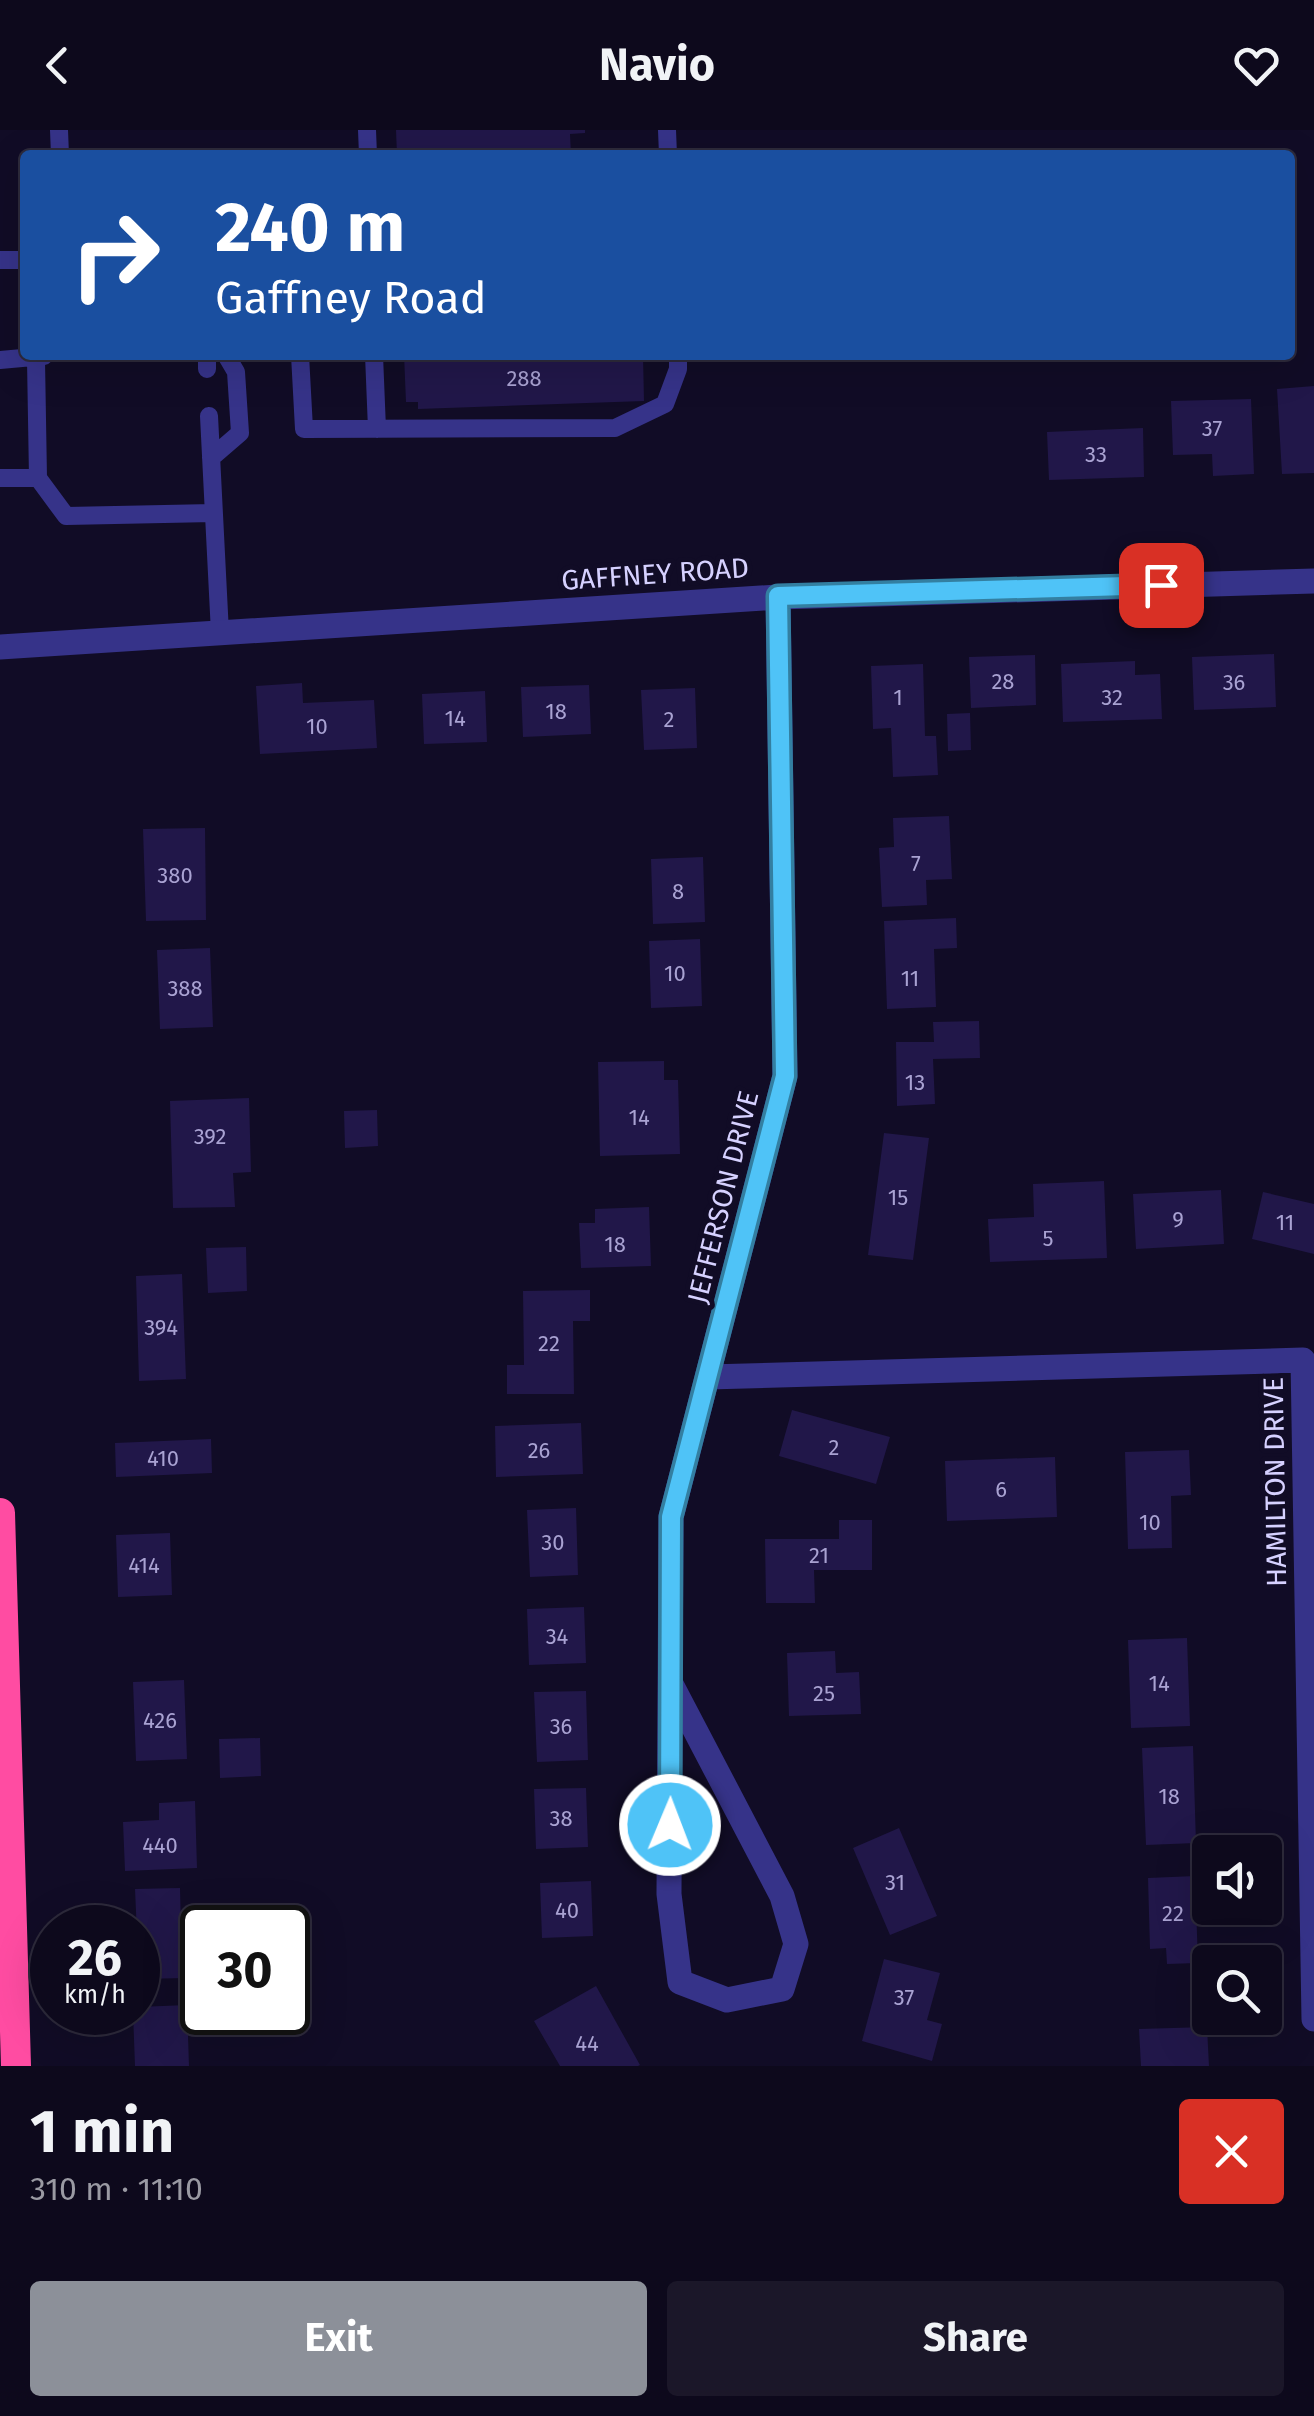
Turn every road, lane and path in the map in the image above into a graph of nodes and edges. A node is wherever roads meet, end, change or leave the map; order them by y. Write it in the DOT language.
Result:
graph roads {
  1 [pos="41,360"];
  2 [pos="229,360"];
  3 [pos="300,360"];
  4 [pos="374,360"];
  5 [pos="678,360"];
  6 [pos="209,416"];
  7 [pos="377,429"];
  8 [pos="211,458"];
  9 [pos="0,478"];
  10 [pos="38,478"];
  11 [pos="212,513"];
  12 [pos="1314,580"];
  13 [pos="778,596"];
  14 [pos="220,633"];
  15 [pos="0,647"];
  16 [pos="708,1377"];
  17 [pos="0,1513"];
  18 [pos="672,1686"];
  19 [pos="1314,2019"];
  20 [pos="16,2066"];
  1 -- 10 [label="lane"];
  2 -- 8 [label="lane"];
  3 -- 7 [label="lane"];
  4 -- 7 [label="lane"];
  5 -- 7 [label="lane"];
  6 -- 8 [label="lane"];
  8 -- 11 [label="lane"];
  9 -- 10 [label="lane"];
  10 -- 11 [label="lane"];
  11 -- 14 [label="lane"];
  12 -- 13 [label="street, GAFFNEY ROAD"];
  13 -- 14 [label="street, GAFFNEY ROAD"];
  13 -- 16 [label="street, JEFFERSON DRIVE"];
  14 -- 15 [label="street, GAFFNEY ROAD"];
  16 -- 18 [label="street, JEFFERSON DRIVE"];
  16 -- 19 [label="street, HAMILTON DRIVE"];
  17 -- 20 [label="highway"];
  18 -- 18 [label="street, JEFFERSON DRIVE"];
}
